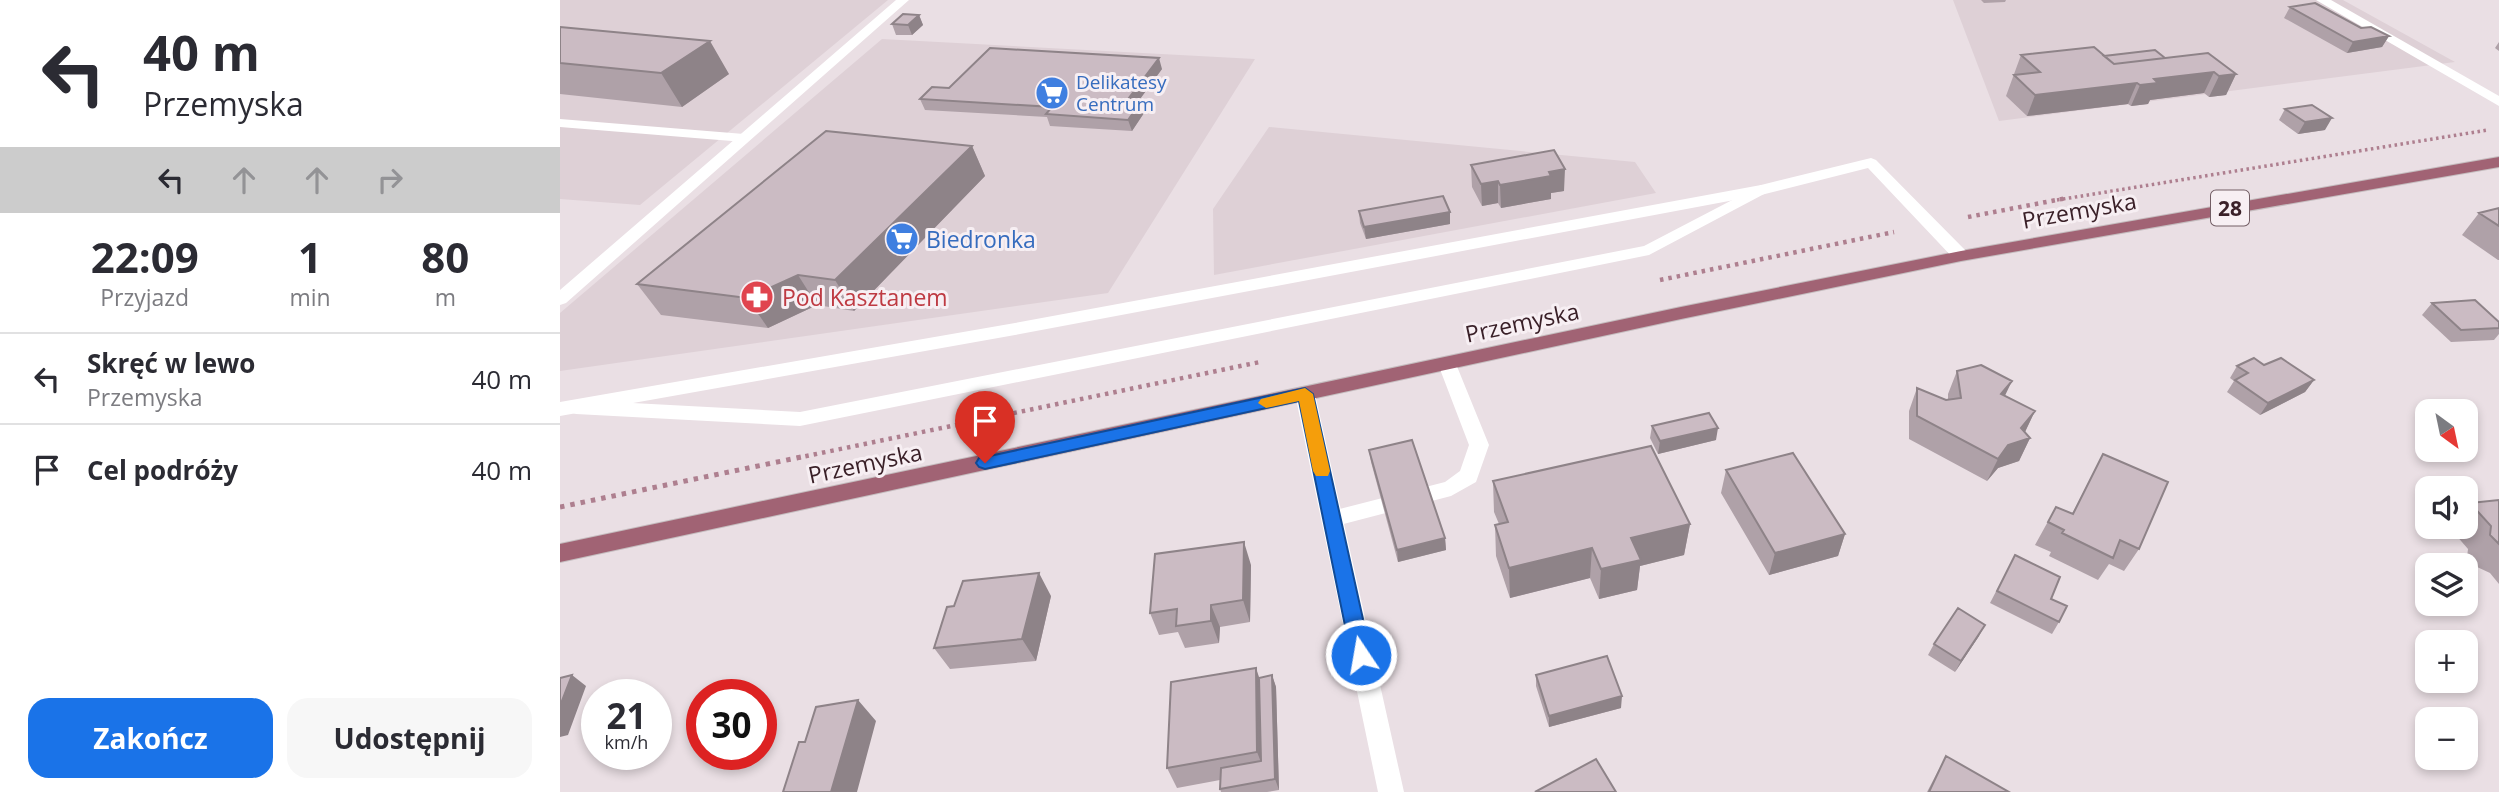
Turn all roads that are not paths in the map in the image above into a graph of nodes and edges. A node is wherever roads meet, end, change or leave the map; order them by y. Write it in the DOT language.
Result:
graph roads {
  1 [pos="903,0"];
  2 [pos="2322,0"];
  3 [pos="2499,102"];
  4 [pos="560,123"];
  5 [pos="744,138"];
  6 [pos="2499,162"];
  7 [pos="1760,190"];
  8 [pos="1961,256"];
  9 [pos="560,299"];
  10 [pos="1447,364"];
  11 [pos="1305,394"];
  12 [pos="566,408"];
  13 [pos="1332,519"];
  14 [pos="560,553"];
  15 [pos="1391,792"];
  1 -- 5 [label="street"];
  2 -- 3 [label="street"];
  4 -- 5 [label="street"];
  5 -- 9 [label="street"];
  6 -- 8 [label="main road, Przemyska / 28"];
  7 -- 8 [label="street"];
  7 -- 12 [label="street"];
  7 -- 12 [label="street"];
  8 -- 10 [label="main road, Przemyska / 28"];
  10 -- 11 [label="main road, Przemyska / 28"];
  10 -- 13 [label="street"];
  11 -- 13 [label="street"];
  11 -- 14 [label="main road, Przemyska / 28"];
  13 -- 15 [label="street"];
}
